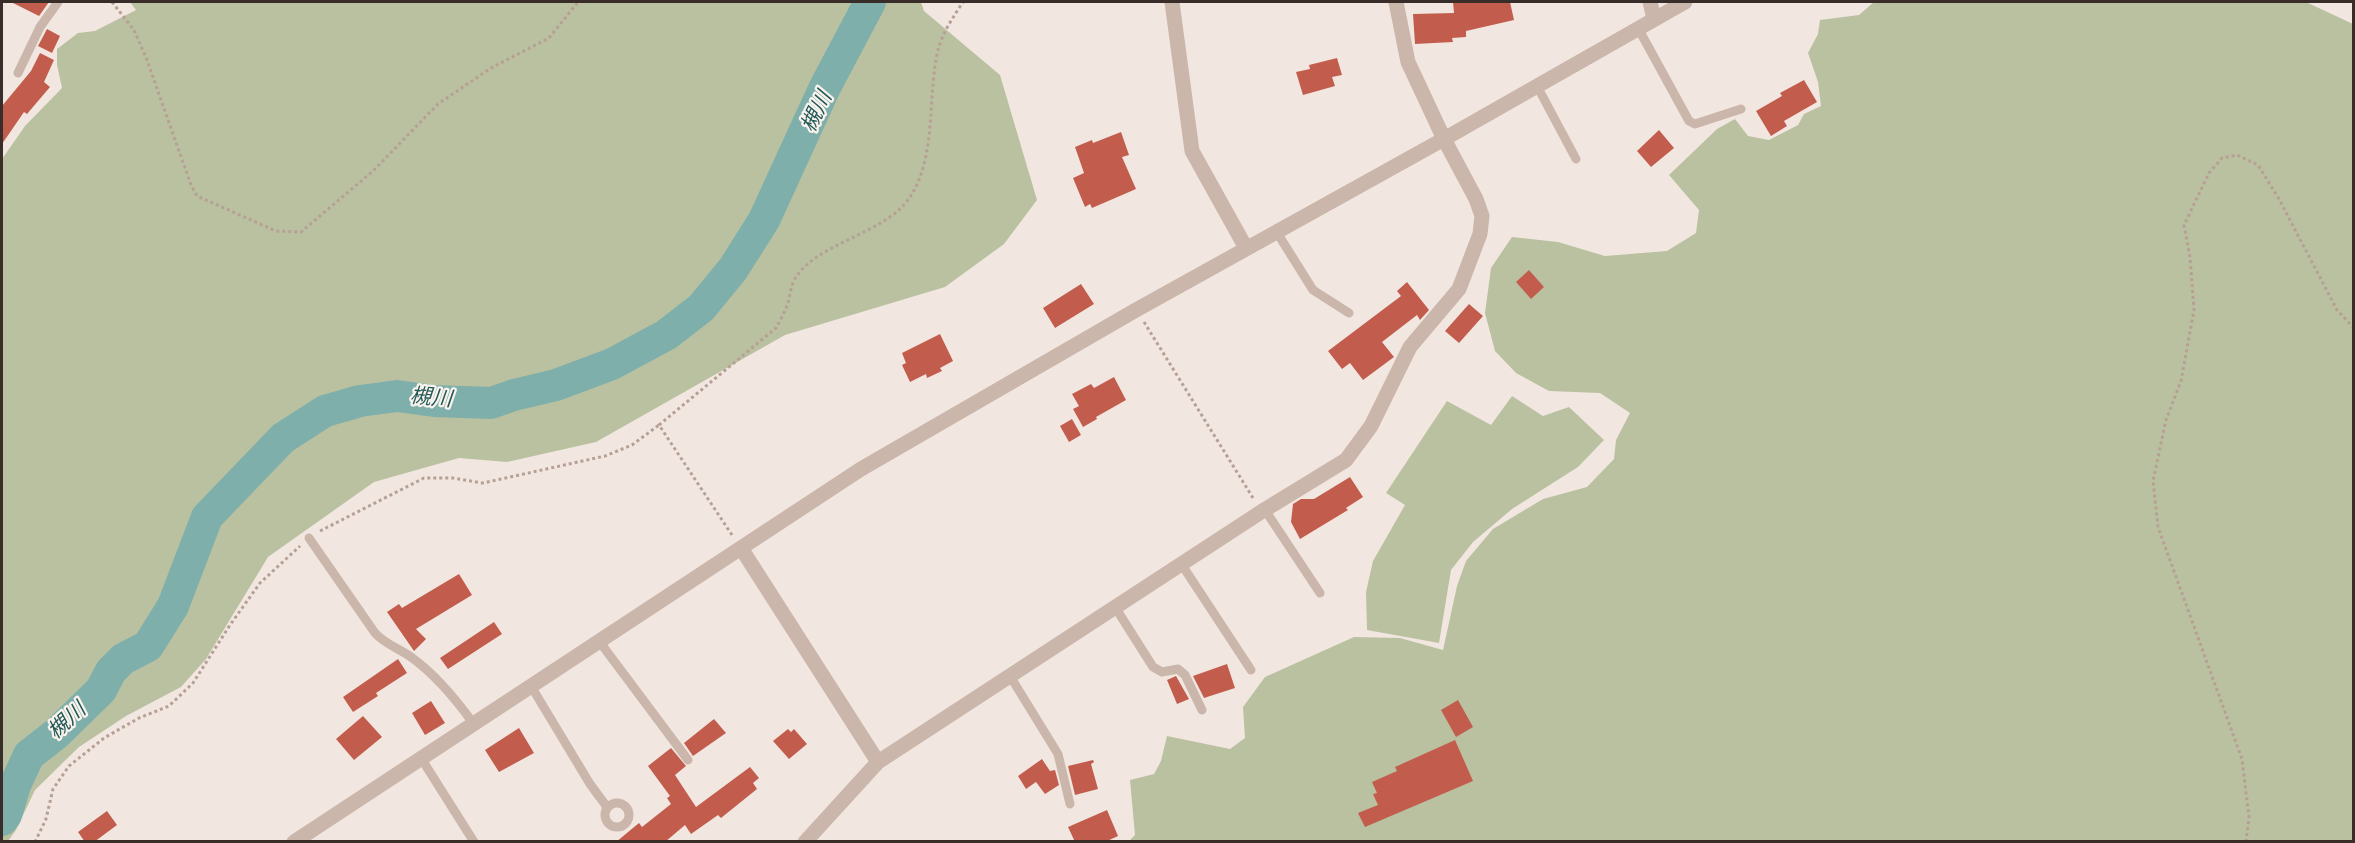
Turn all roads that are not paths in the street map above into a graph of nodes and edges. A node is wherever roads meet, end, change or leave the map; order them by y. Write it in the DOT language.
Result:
graph roads {
  1 [pos="58,2"];
  2 [pos="1172,2"];
  3 [pos="1396,2"];
  4 [pos="1650,2"];
  5 [pos="1685,2"];
  6 [pos="1653,19"];
  7 [pos="1638,28"];
  8 [pos="18,73"];
  9 [pos="1537,86"];
  10 [pos="1742,109"];
  11 [pos="1444,139"];
  12 [pos="1576,159"];
  13 [pos="1276,231"];
  14 [pos="1246,248"];
  15 [pos="1349,313"];
  16 [pos="1263,511"];
  17 [pos="309,538"];
  18 [pos="741,548"];
  19 [pos="1182,565"];
  20 [pos="1320,593"];
  21 [pos="1115,608"];
  22 [pos="599,641"];
  23 [pos="1251,670"];
  24 [pos="1010,676"];
  25 [pos="531,686"];
  26 [pos="1202,710"];
  27 [pos="473,723"];
  28 [pos="421,758"];
  29 [pos="688,760"];
  30 [pos="878,762"];
  31 [pos="1070,804"];
  32 [pos="607,807"];
  33 [pos="294,842"];
  34 [pos="474,842"];
  35 [pos="805,842"];
  1 -- 8 [label="lane"];
  2 -- 14 [label="street"];
  3 -- 11 [label="street"];
  4 -- 6 [label="street"];
  5 -- 6 [label="street"];
  6 -- 7 [label="street"];
  7 -- 9 [label="street"];
  7 -- 10 [label="lane"];
  9 -- 11 [label="street"];
  9 -- 12 [label="lane"];
  11 -- 13 [label="street"];
  11 -- 16 [label="street"];
  13 -- 14 [label="street"];
  13 -- 15 [label="lane"];
  14 -- 18 [label="street"];
  16 -- 19 [label="street"];
  16 -- 20 [label="lane"];
  17 -- 27 [label="lane"];
  18 -- 22 [label="street"];
  18 -- 30 [label="street"];
  19 -- 21 [label="street"];
  19 -- 23 [label="lane"];
  21 -- 24 [label="street"];
  21 -- 26 [label="lane"];
  22 -- 25 [label="street"];
  22 -- 29 [label="lane"];
  24 -- 30 [label="street"];
  24 -- 31 [label="lane"];
  25 -- 27 [label="street"];
  25 -- 32 [label="lane"];
  27 -- 28 [label="street"];
  28 -- 33 [label="street"];
  28 -- 34 [label="lane"];
  30 -- 35 [label="street"];
}
